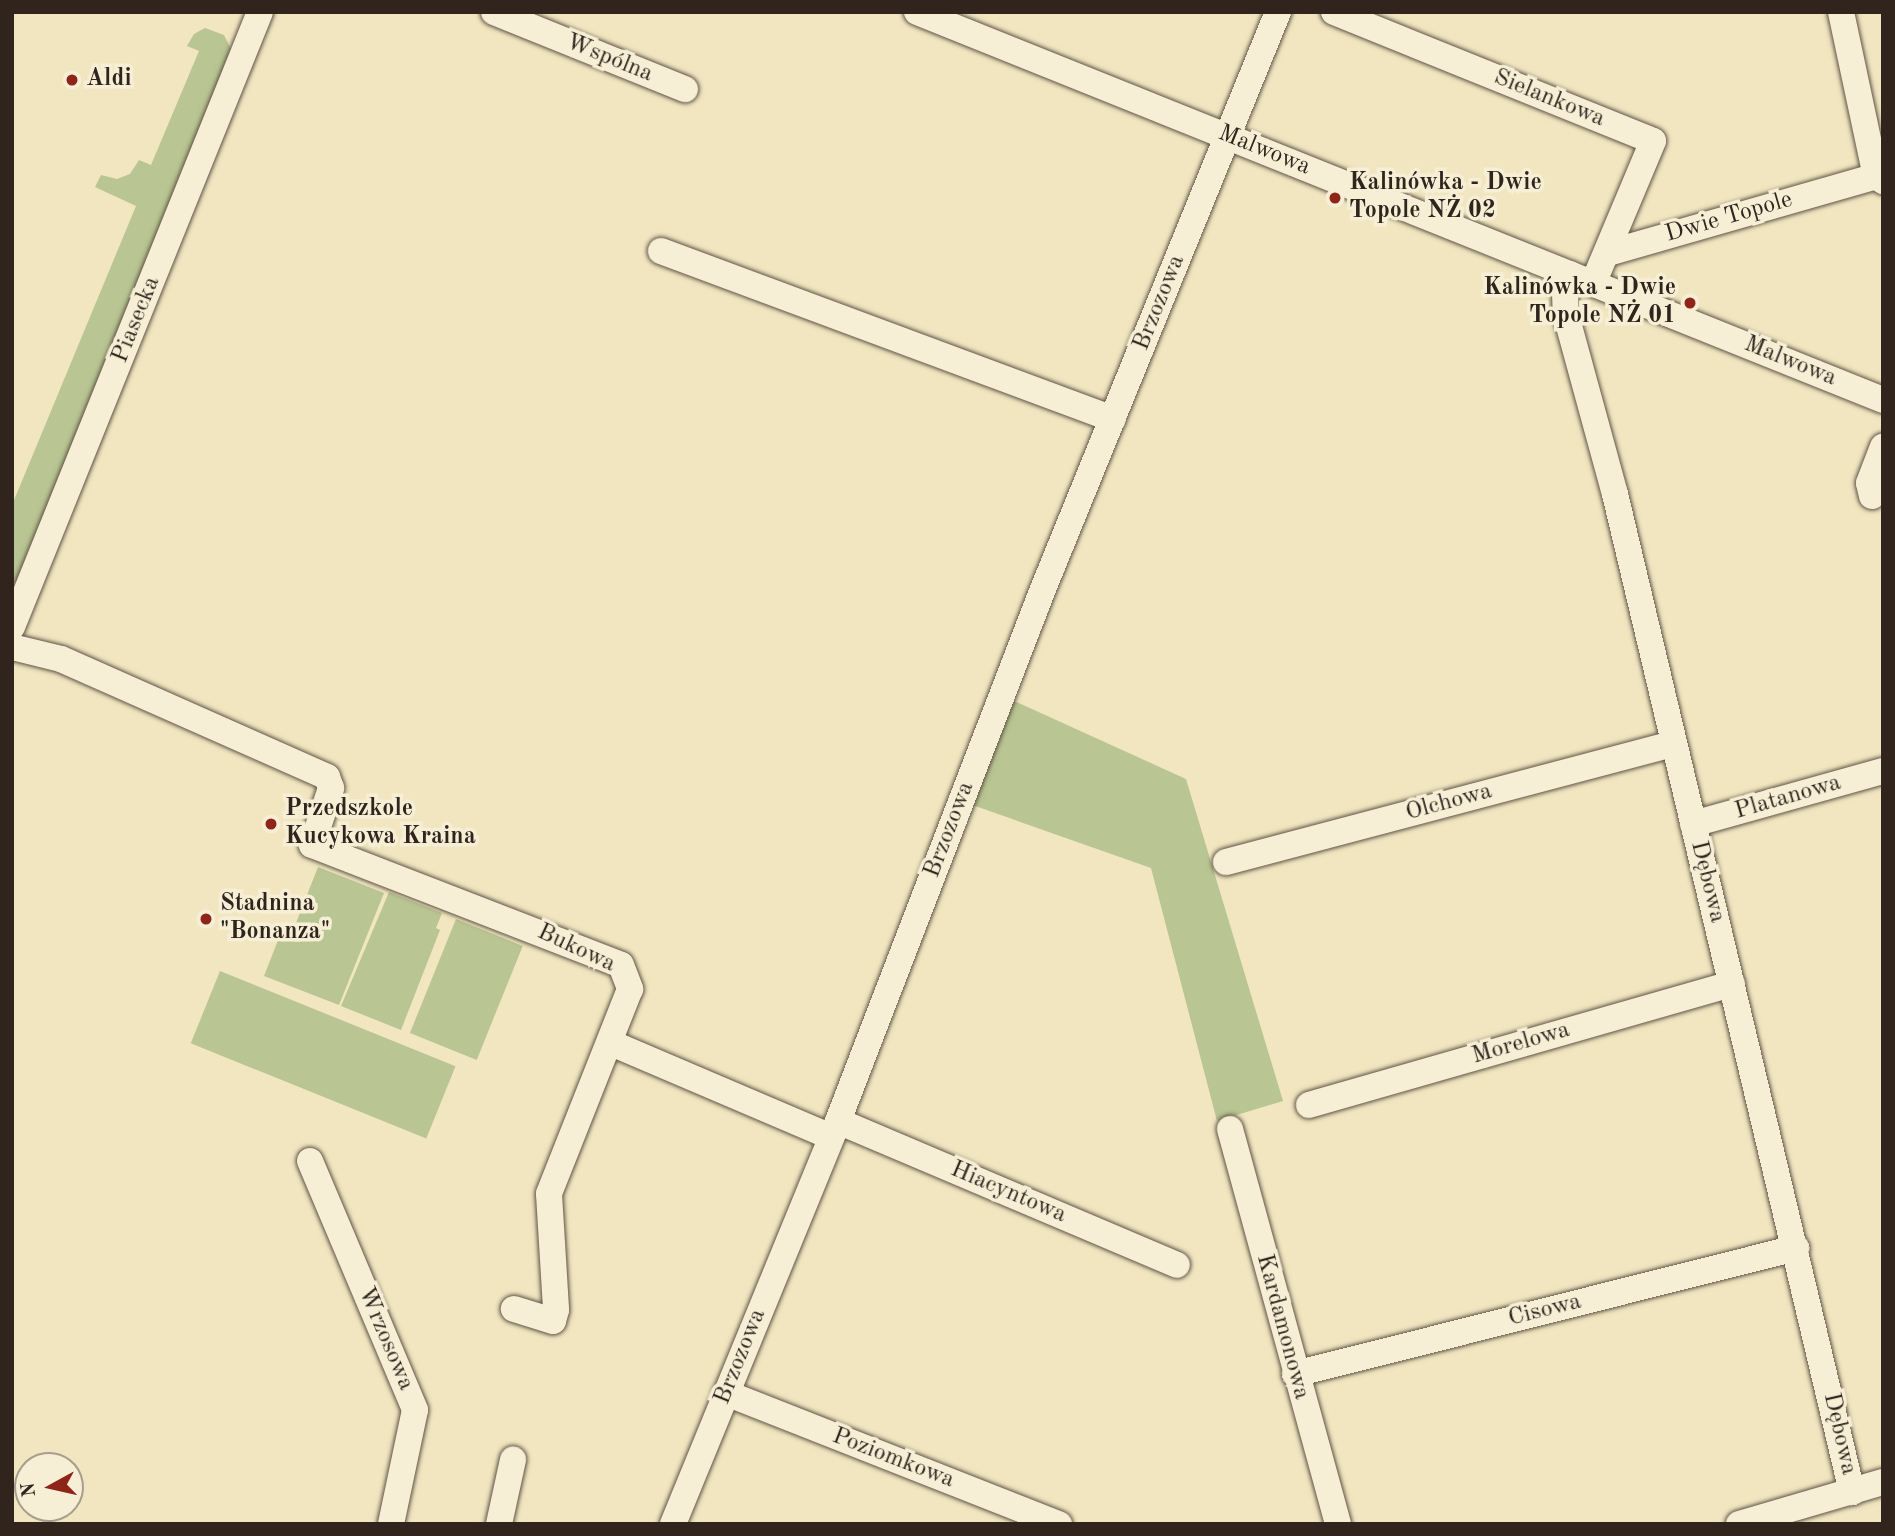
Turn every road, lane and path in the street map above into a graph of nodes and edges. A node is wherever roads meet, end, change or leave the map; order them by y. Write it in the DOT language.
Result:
graph roads {
  1 [pos="260,12"];
  2 [pos="494,12"];
  3 [pos="917,12"];
  4 [pos="1278,12"];
  5 [pos="1334,12"];
  6 [pos="1841,12"];
  7 [pos="685,89"];
  8 [pos="1228,136"];
  9 [pos="1881,177"];
  10 [pos="661,251"];
  11 [pos="1608,253"];
  12 [pos="1581,279"];
  13 [pos="1883,400"];
  14 [pos="1113,419"];
  15 [pos="1883,447"];
  16 [pos="1872,496"];
  17 [pos="12,626"];
  18 [pos="12,646"];
  19 [pos="1673,744"];
  20 [pos="1883,771"];
  21 [pos="1693,824"];
  22 [pos="1226,862"];
  23 [pos="1732,984"];
  24 [pos="611,1043"];
  25 [pos="1309,1105"];
  26 [pos="835,1129"];
  27 [pos="1230,1129"];
  28 [pos="310,1161"];
  29 [pos="1796,1248"];
  30 [pos="1177,1265"];
  31 [pos="514,1309"];
  32 [pos="1295,1374"];
  33 [pos="726,1394"];
  34 [pos="513,1460"];
  35 [pos="1883,1482"];
  36 [pos="1852,1492"];
  37 [pos="391,1524"];
  38 [pos="499,1524"];
  39 [pos="673,1524"];
  40 [pos="1059,1524"];
  41 [pos="1338,1524"];
  42 [pos="1740,1524"];
  1 -- 17 [label="street, Piasecka"];
  2 -- 7 [label="street, Wspólna"];
  3 -- 8 [label="street, Malwowa"];
  4 -- 8 [label="street, Brzozowa"];
  5 -- 11 [label="street, Sielankowa"];
  6 -- 9 [label="street"];
  8 -- 12 [label="street, Malwowa"];
  8 -- 14 [label="street, Brzozowa"];
  9 -- 11 [label="street, Dwie Topole"];
  10 -- 14 [label="street"];
  11 -- 12 [label="street"];
  12 -- 13 [label="street, Malwowa"];
  12 -- 19 [label="street, Dębowa"];
  14 -- 26 [label="street, Brzozowa"];
  15 -- 16 [label="street"];
  18 -- 24 [label="street, Bukowa"];
  19 -- 21 [label="street, Dębowa"];
  19 -- 22 [label="street, Olchowa"];
  20 -- 21 [label="street, Platanowa"];
  21 -- 23 [label="street, Dębowa"];
  23 -- 25 [label="street, Morelowa"];
  23 -- 29 [label="street, Dębowa"];
  24 -- 26 [label="street"];
  24 -- 31 [label="street"];
  26 -- 30 [label="street, Hiacyntowa"];
  26 -- 33 [label="street, Brzozowa"];
  27 -- 32 [label="street, Kardamonowa"];
  28 -- 37 [label="street, Wrzosowa"];
  29 -- 32 [label="street, Cisowa"];
  29 -- 36 [label="street, Dębowa"];
  32 -- 41 [label="street, Kardamonowa"];
  33 -- 39 [label="street, Brzozowa"];
  33 -- 40 [label="street, Poziomkowa"];
  34 -- 38 [label="street"];
  35 -- 36 [label="street"];
  36 -- 42 [label="street"];
}
